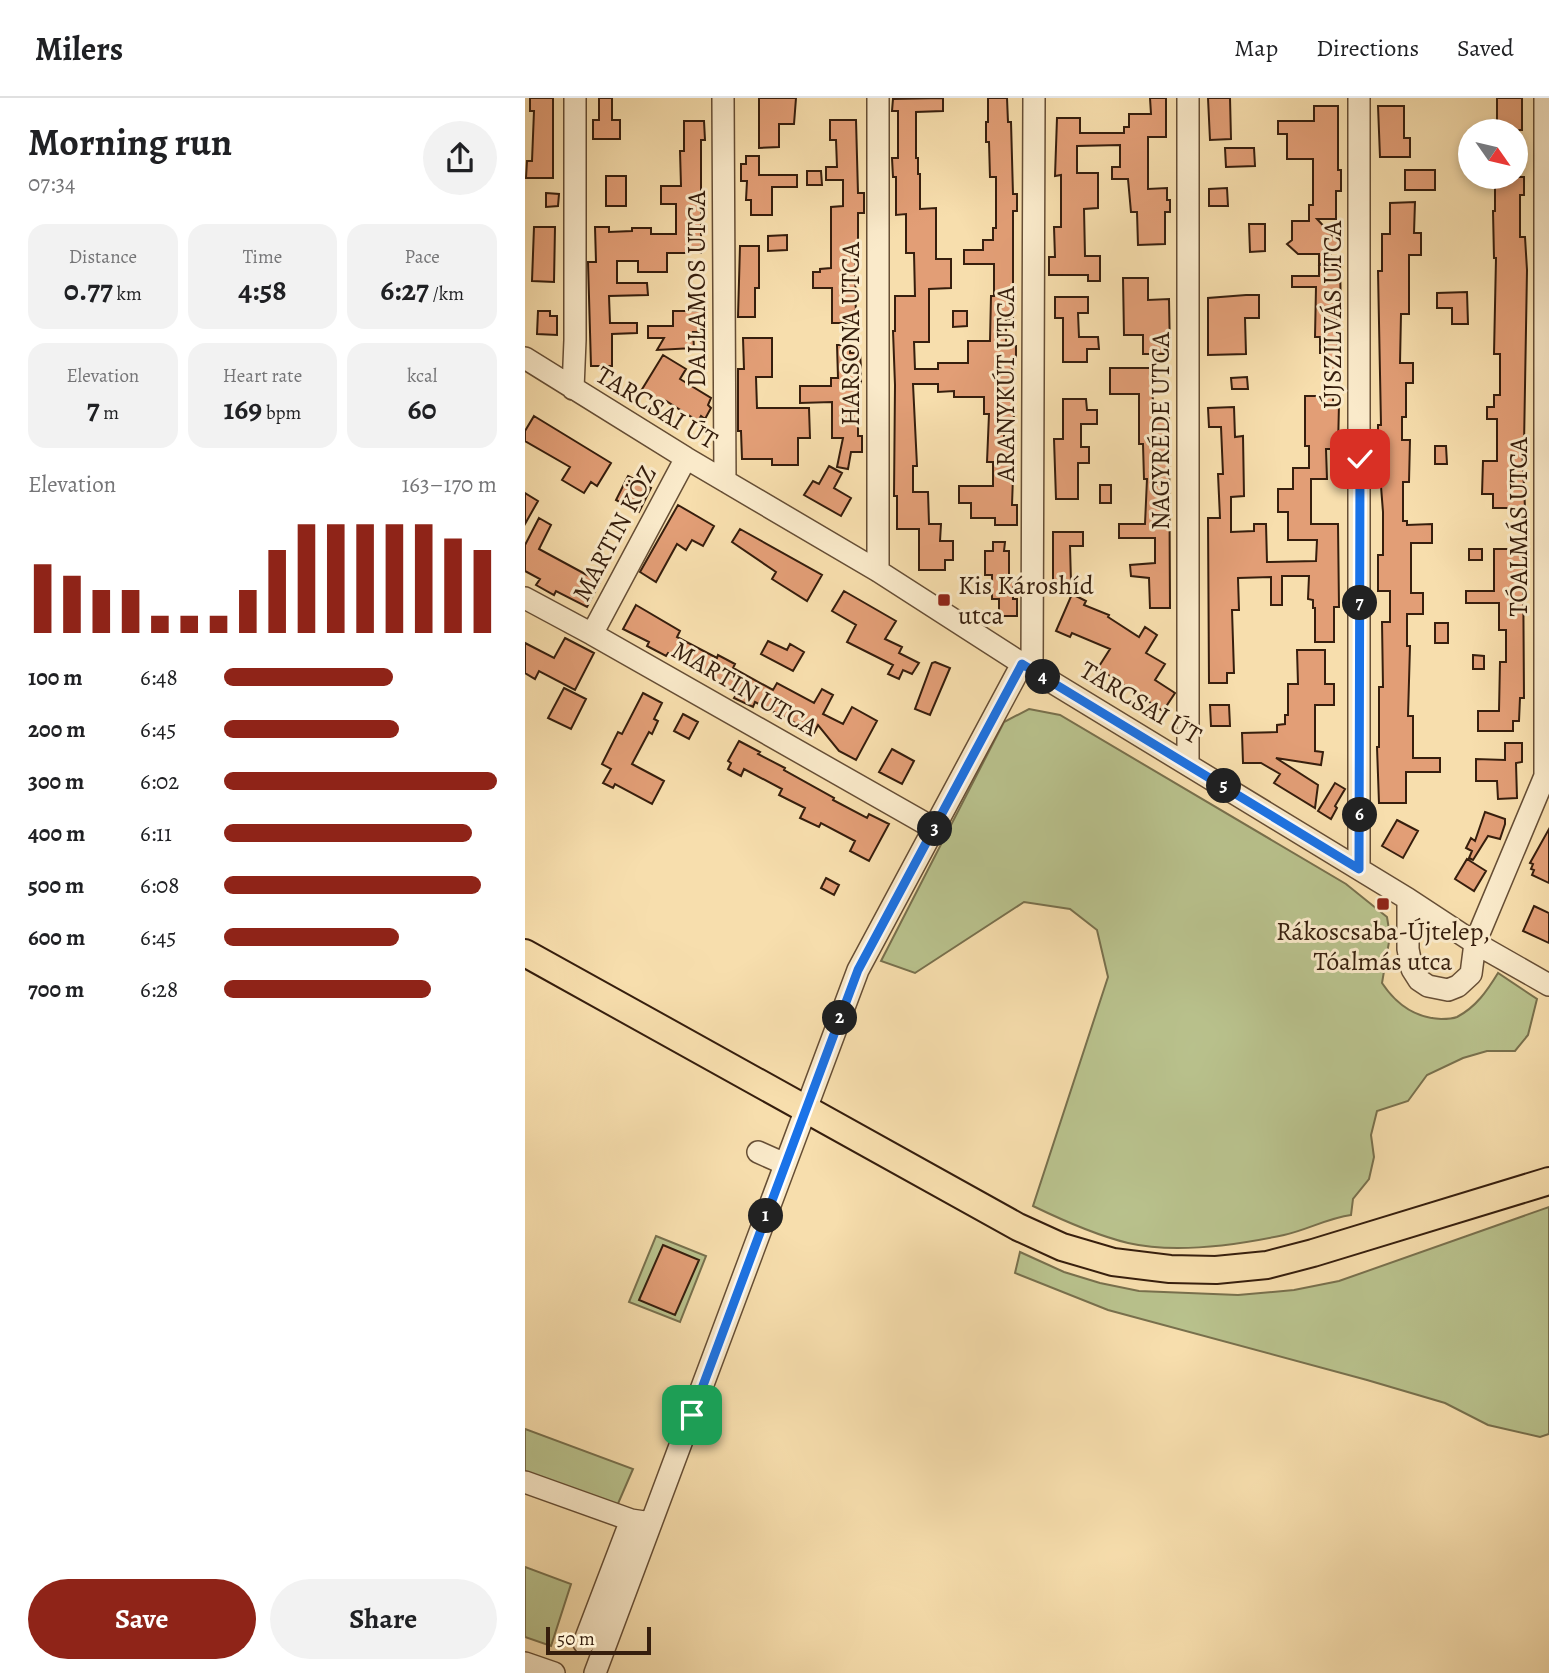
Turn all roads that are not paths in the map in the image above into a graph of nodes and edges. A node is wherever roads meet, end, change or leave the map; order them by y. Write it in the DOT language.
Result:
graph roads {
  1 [pos="575,98"];
  2 [pos="723,98"];
  3 [pos="878,98"];
  4 [pos="1034,98"];
  5 [pos="1188,98"];
  6 [pos="1359,98"];
  7 [pos="1545,98"];
  8 [pos="525,358"];
  9 [pos="573,389"];
  10 [pos="686,458"];
  11 [pos="725,481"];
  12 [pos="878,571"];
  13 [pos="525,598"];
  14 [pos="592,634"];
  15 [pos="1027,667"];
  16 [pos="1188,763"];
  17 [pos="935,829"];
  18 [pos="1359,869"];
  19 [pos="1408,899"];
  20 [pos="1475,943"];
  21 [pos="525,953"];
  22 [pos="1549,985"];
  23 [pos="806,1109"];
  24 [pos="758,1152"];
  25 [pos="785,1164"];
  26 [pos="1549,1181"];
  27 [pos="525,1482"];
  28 [pos="641,1521"];
  29 [pos="584,1643"];
  30 [pos="525,1663"];
  31 [pos="554,1673"];
  32 [pos="595,1673"];
  1 -- 9 [label="street"];
  2 -- 11 [label="street, DALLAMOS UTCA"];
  3 -- 12 [label="street, HARSONA UTCA"];
  4 -- 15 [label="street, ARANYKÚT UTCA"];
  5 -- 16 [label="street, NAGYRÉDE UTCA"];
  6 -- 18 [label="street, ÚJSZILVÁS UTCA"];
  7 -- 20 [label="street, TÓALMÁS UTCA"];
  8 -- 9 [label="street, TARCSAI ÚT"];
  9 -- 10 [label="street, TARCSAI ÚT"];
  10 -- 11 [label="street, TARCSAI ÚT"];
  10 -- 14 [label="street, MARTIN KÖZ"];
  11 -- 12 [label="street, TARCSAI ÚT"];
  12 -- 15 [label="street, TARCSAI ÚT"];
  13 -- 14 [label="street, MARTIN UTCA"];
  14 -- 17 [label="street, MARTIN UTCA"];
  15 -- 16 [label="street, TARCSAI ÚT"];
  15 -- 17 [label="street"];
  16 -- 18 [label="street, TARCSAI ÚT"];
  17 -- 23 [label="street"];
  18 -- 19 [label="street, TARCSAI ÚT"];
  19 -- 20 [label="street, TARCSAI ÚT"];
  19 -- 20 [label="street, TÓALMÁS UTCA"];
  20 -- 22 [label="street, TARCSAI ÚT"];
  21 -- 23 [label="main road"];
  23 -- 25 [label="street"];
  23 -- 26 [label="main road"];
  24 -- 25 [label="street"];
  25 -- 28 [label="street"];
  27 -- 28 [label="street"];
  28 -- 29 [label="street"];
  28 -- 32 [label="street"];
  30 -- 31 [label="street"];
}
